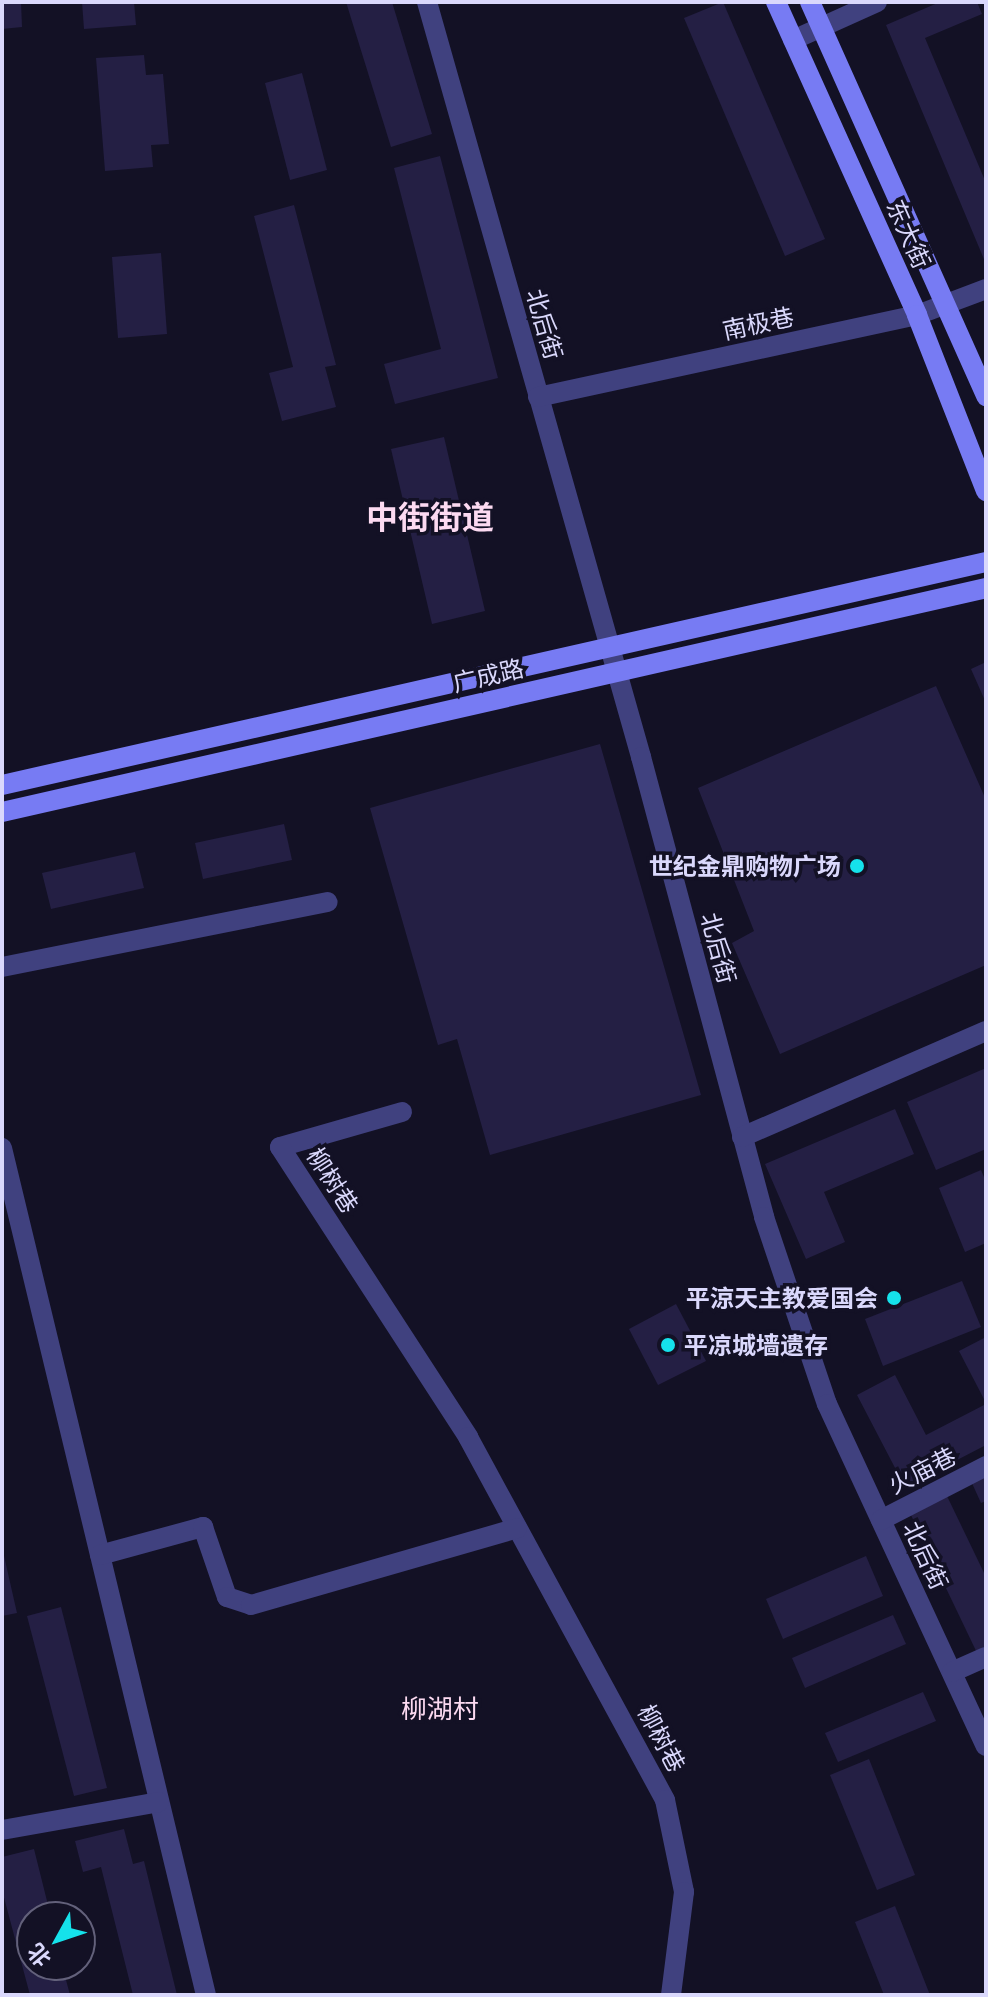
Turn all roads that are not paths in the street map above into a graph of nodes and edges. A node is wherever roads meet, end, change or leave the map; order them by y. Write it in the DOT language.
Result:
graph roads {
  1 [pos="427,2"];
  2 [pos="776,2"];
  3 [pos="810,2"];
  4 [pos="877,2"];
  5 [pos="822,29"];
  6 [pos="793,40"];
  7 [pos="986,289"];
  8 [pos="945,305"];
  9 [pos="917,315"];
  10 [pos="986,396"];
  11 [pos="538,397"];
  12 [pos="986,491"];
  13 [pos="986,562"];
  14 [pos="986,588"];
  15 [pos="610,648"];
  16 [pos="617,672"];
  17 [pos="2,785"];
  18 [pos="2,812"];
  19 [pos="328,902"];
  20 [pos="2,967"];
  21 [pos="986,1031"];
  22 [pos="402,1112"];
  23 [pos="742,1137"];
  24 [pos="2,1148"];
  25 [pos="986,1466"];
  26 [pos="881,1520"];
  27 [pos="517,1528"];
  28 [pos="100,1555"];
  29 [pos="986,1657"];
  30 [pos="952,1672"];
  31 [pos="986,1746"];
  32 [pos="159,1802"];
  33 [pos="2,1830"];
  34 [pos="206,1995"];
  35 [pos="671,1995"];
  1 -- 11 [label="street, 北后街"];
  2 -- 6 [label="main road, 东大街"];
  3 -- 5 [label="main road, 东大街"];
  4 -- 5 [label="street"];
  5 -- 6 [label="street"];
  5 -- 8 [label="main road, 东大街"];
  6 -- 9 [label="main road, 东大街"];
  7 -- 8 [label="street, 南极巷"];
  8 -- 9 [label="street, 南极巷"];
  8 -- 10 [label="main road, 东大街"];
  9 -- 11 [label="street, 南极巷"];
  9 -- 12 [label="main road, 东大街"];
  11 -- 15 [label="street, 北后街"];
  13 -- 15 [label="main road, 广成路"];
  14 -- 16 [label="main road, 广成路"];
  15 -- 16 [label="street, 北后街"];
  15 -- 17 [label="main road, 广成路"];
  16 -- 18 [label="main road, 广成路"];
  16 -- 23 [label="street, 北后街"];
  19 -- 20 [label="street"];
  21 -- 23 [label="street"];
  22 -- 27 [label="street, 柳树巷"];
  23 -- 26 [label="street, 北后街"];
  24 -- 28 [label="street"];
  25 -- 26 [label="street, 火庙巷"];
  26 -- 30 [label="street, 北后街"];
  27 -- 28 [label="street"];
  27 -- 35 [label="street, 柳树巷"];
  28 -- 32 [label="street"];
  29 -- 30 [label="street"];
  30 -- 31 [label="street, 北后街"];
  32 -- 33 [label="street"];
  32 -- 34 [label="street"];
}
